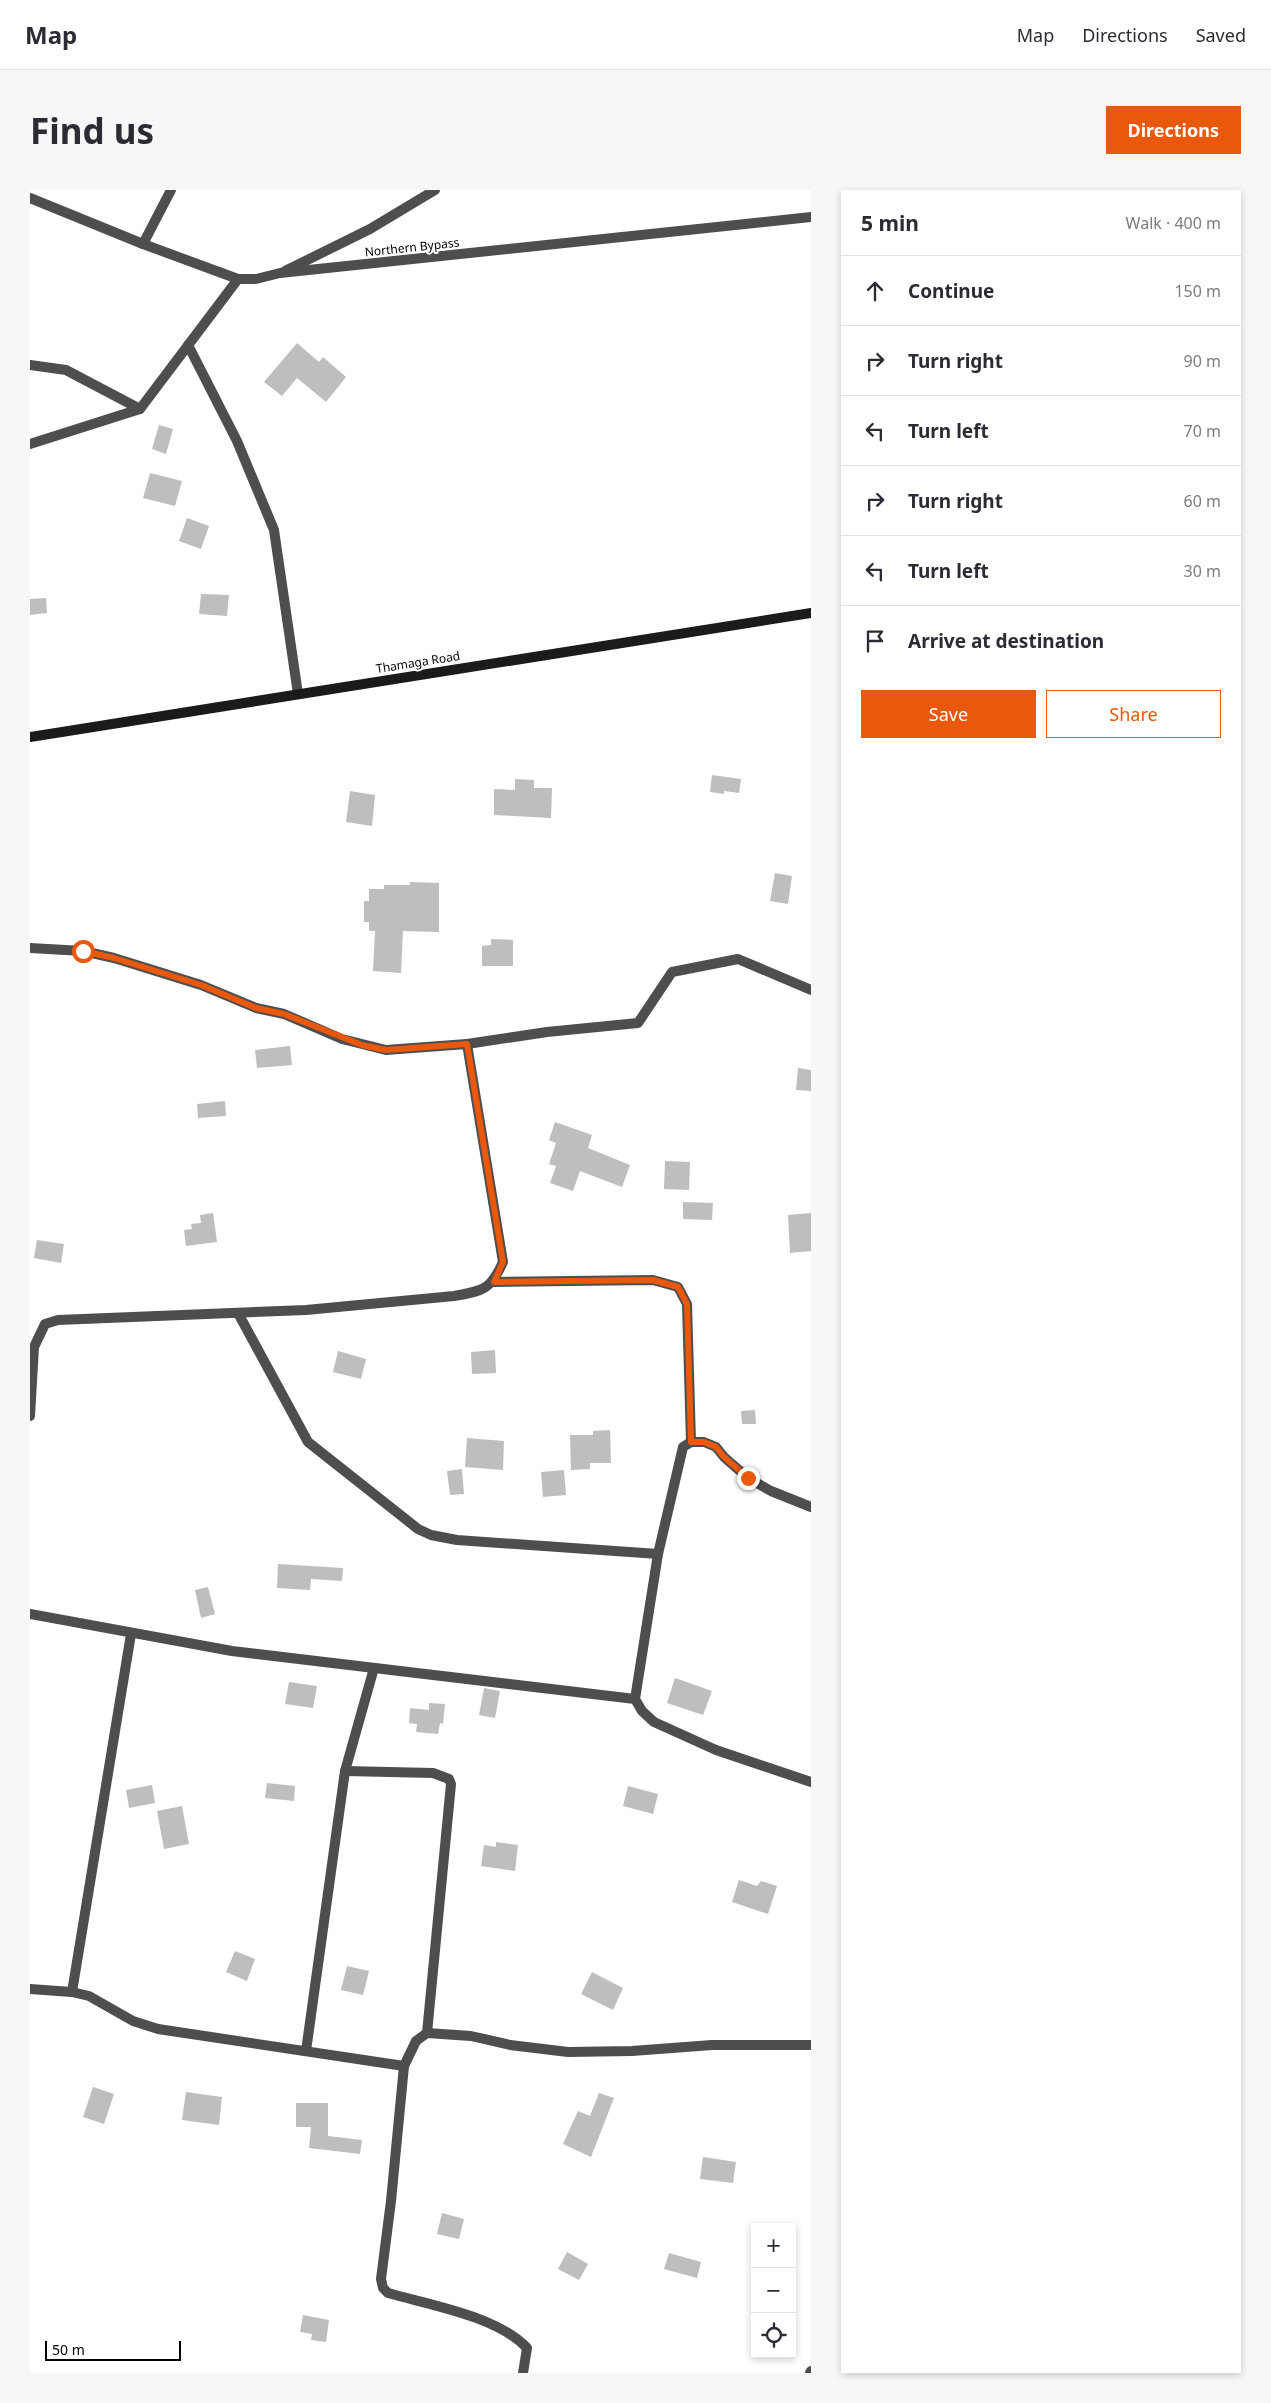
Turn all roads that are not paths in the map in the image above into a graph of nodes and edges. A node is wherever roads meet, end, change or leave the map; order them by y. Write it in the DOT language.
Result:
graph roads {
  1 [pos="171,190"];
  2 [pos="435,190"];
  3 [pos="30,198"];
  4 [pos="811,217"];
  5 [pos="143,244"];
  6 [pos="280,274"];
  7 [pos="238,279"];
  8 [pos="188,345"];
  9 [pos="30,365"];
  10 [pos="140,409"];
  11 [pos="30,444"];
  12 [pos="811,613"];
  13 [pos="298,694"];
  14 [pos="30,737"];
  15 [pos="30,948"];
  16 [pos="811,990"];
  17 [pos="467,1044"];
  18 [pos="494,1282"];
  19 [pos="238,1313"];
  20 [pos="30,1416"];
  21 [pos="691,1442"];
  22 [pos="811,1507"];
  23 [pos="658,1554"];
  24 [pos="30,1614"];
  25 [pos="131,1634"];
  26 [pos="374,1668"];
  27 [pos="635,1699"];
  28 [pos="345,1770"];
  29 [pos="811,1782"];
  30 [pos="30,1989"];
  31 [pos="72,1992"];
  32 [pos="427,2033"];
  33 [pos="811,2045"];
  34 [pos="306,2051"];
  35 [pos="404,2066"];
  36 [pos="524,2373"];
  1 -- 5 [label="street"];
  2 -- 6 [label="street"];
  3 -- 5 [label="street, Northern Bypass"];
  4 -- 6 [label="street, Northern Bypass"];
  5 -- 7 [label="street, Northern Bypass"];
  6 -- 7 [label="street, Northern Bypass"];
  7 -- 8 [label="street"];
  8 -- 10 [label="street"];
  8 -- 13 [label="street"];
  9 -- 10 [label="street"];
  10 -- 11 [label="street"];
  12 -- 13 [label="main road, Thamaga Road"];
  13 -- 14 [label="main road, Thamaga Road"];
  15 -- 17 [label="street"];
  16 -- 17 [label="street"];
  17 -- 18 [label="street"];
  18 -- 19 [label="street"];
  18 -- 21 [label="street"];
  19 -- 20 [label="street"];
  19 -- 23 [label="street"];
  21 -- 22 [label="street"];
  21 -- 23 [label="street"];
  23 -- 27 [label="street"];
  24 -- 25 [label="street"];
  25 -- 26 [label="street"];
  25 -- 31 [label="street"];
  26 -- 27 [label="street"];
  26 -- 28 [label="street"];
  27 -- 29 [label="street"];
  28 -- 32 [label="street"];
  28 -- 34 [label="street"];
  30 -- 31 [label="street"];
  31 -- 34 [label="street"];
  32 -- 33 [label="street"];
  32 -- 35 [label="street"];
  34 -- 35 [label="street"];
  35 -- 36 [label="street"];
}
